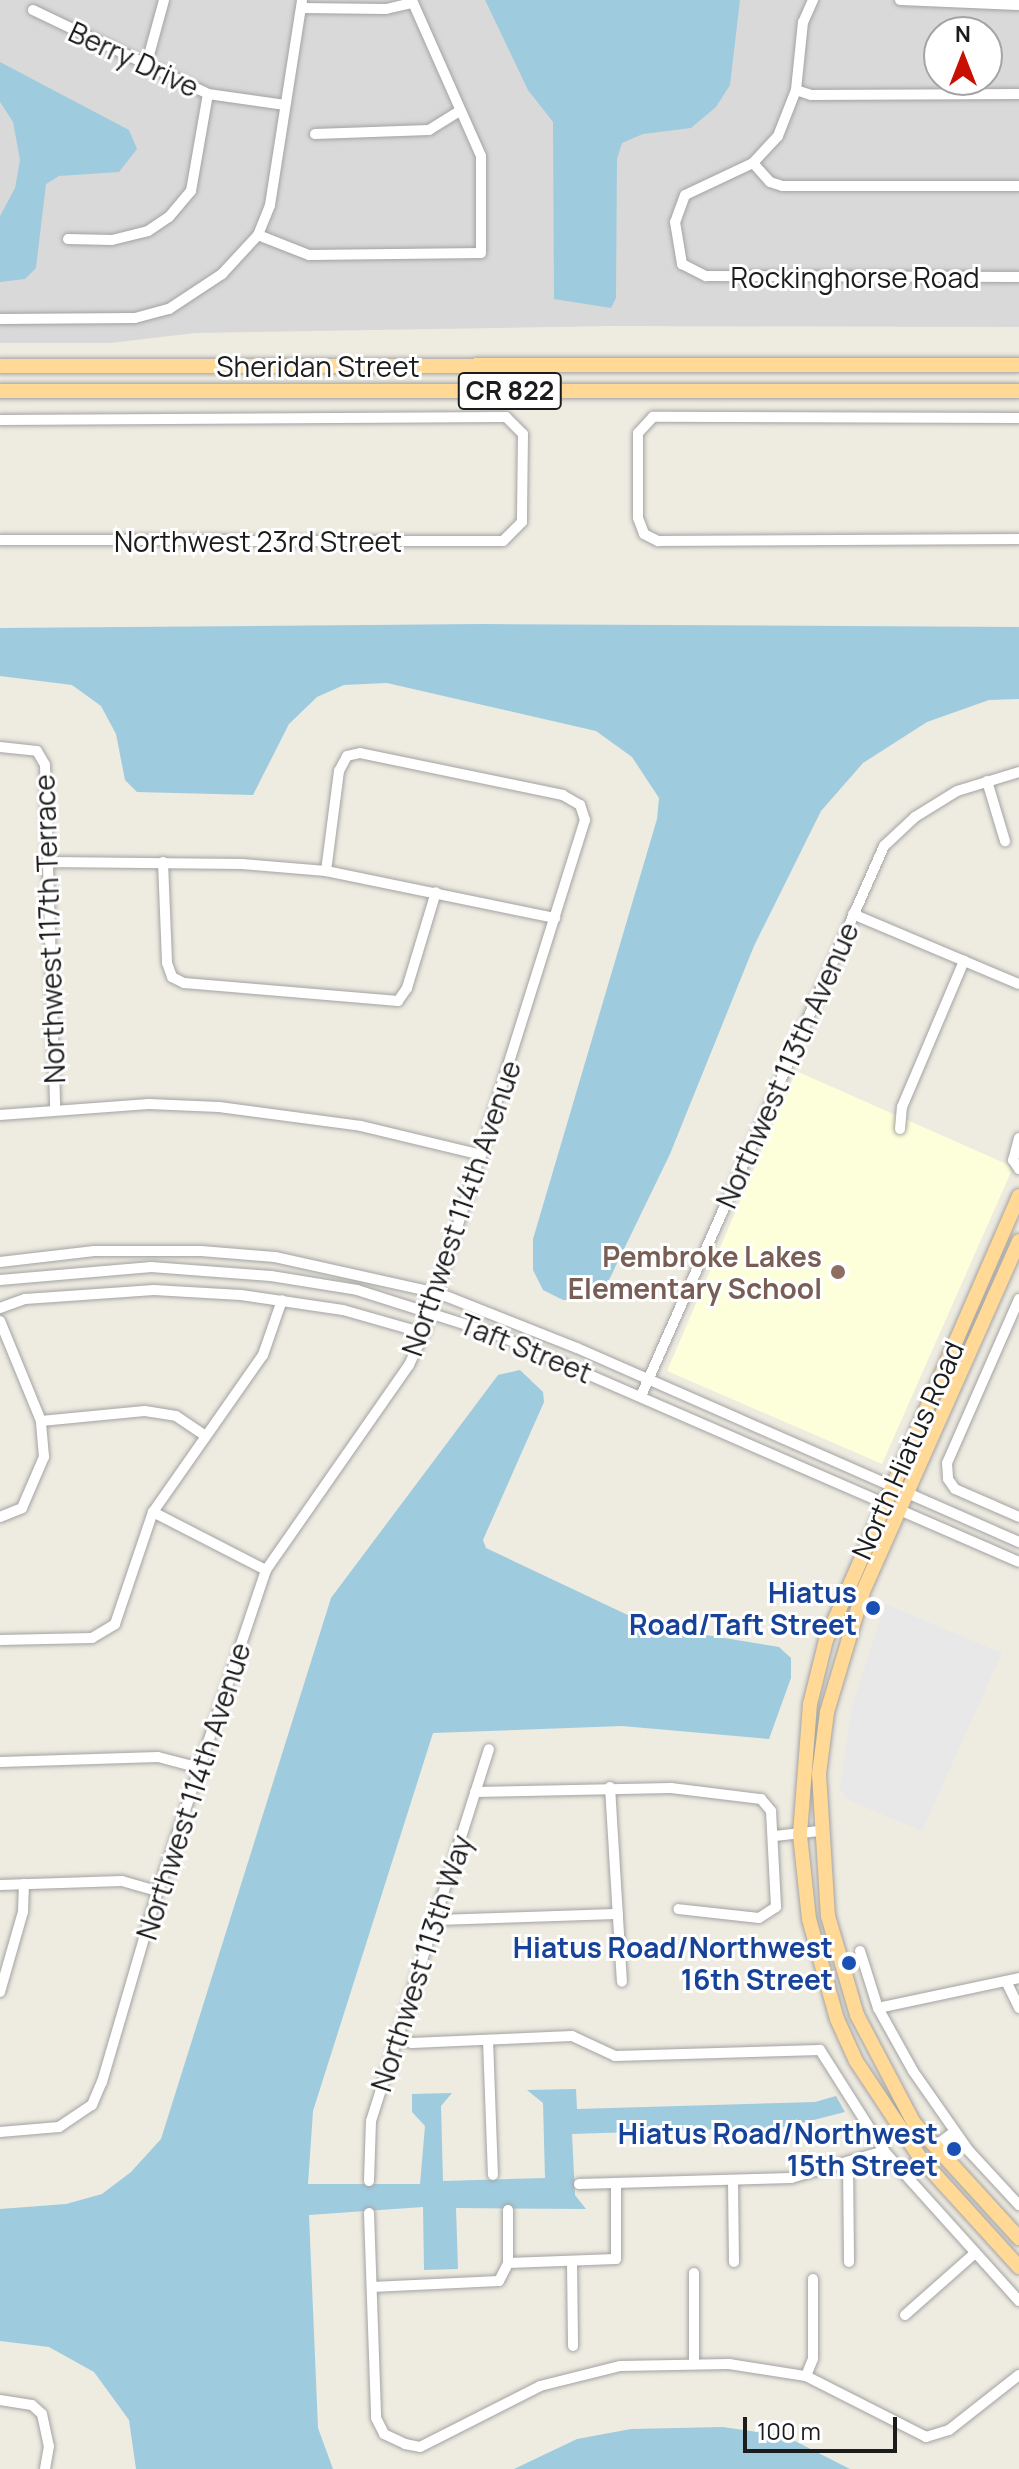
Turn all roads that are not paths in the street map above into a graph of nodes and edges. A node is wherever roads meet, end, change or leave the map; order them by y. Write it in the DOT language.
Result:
graph roads {
  1 [pos="164,0"];
  2 [pos="813,0"];
  3 [pos="900,0"];
  4 [pos="412,2"];
  5 [pos="302,4"];
  6 [pos="1019,5"];
  7 [pos="33,10"];
  8 [pos="146,66"];
  9 [pos="796,90"];
  10 [pos="208,94"];
  11 [pos="1019,94"];
  12 [pos="285,105"];
  13 [pos="459,111"];
  14 [pos="315,134"];
  15 [pos="753,163"];
  16 [pos="1019,186"];
  17 [pos="258,235"];
  18 [pos="68,239"];
  19 [pos="1019,277"];
  20 [pos="0,319"];
  21 [pos="1019,365"];
  22 [pos="0,366"];
  23 [pos="0,391"];
  24 [pos="1019,391"];
  25 [pos="1019,418"];
  26 [pos="0,420"];
  27 [pos="514,535"];
  28 [pos="1019,539"];
  29 [pos="0,540"];
  30 [pos="0,747"];
  31 [pos="1019,772"];
  32 [pos="987,781"];
  33 [pos="1005,841"];
  34 [pos="48,862"];
  35 [pos="163,862"];
  36 [pos="326,871"];
  37 [pos="436,892"];
  38 [pos="853,914"];
  39 [pos="555,918"];
  40 [pos="964,961"];
  41 [pos="1019,984"];
  42 [pos="55,1108"];
  43 [pos="0,1115"];
  44 [pos="900,1129"];
  45 [pos="1019,1138"];
  46 [pos="482,1155"];
  47 [pos="1019,1169"];
  48 [pos="1019,1196"];
  49 [pos="1019,1241"];
  50 [pos="201,1251"];
  51 [pos="0,1262"];
  52 [pos="199,1269"];
  53 [pos="0,1280"];
  54 [pos="438,1293"];
  55 [pos="1019,1299"];
  56 [pos="282,1300"];
  57 [pos="0,1308"];
  58 [pos="432,1311"];
  59 [pos="0,1321"];
  60 [pos="424,1333"];
  61 [pos="941,1374"];
  62 [pos="648,1379"];
  63 [pos="957,1382"];
  64 [pos="641,1396"];
  65 [pos="723,1412"];
  66 [pos="41,1421"];
  67 [pos="715,1429"];
  68 [pos="203,1434"];
  69 [pos="892,1486"];
  70 [pos="908,1494"];
  71 [pos="884,1502"];
  72 [pos="901,1510"];
  73 [pos="153,1512"];
  74 [pos="0,1517"];
  75 [pos="1019,1517"];
  76 [pos="1019,1542"];
  77 [pos="1019,1562"];
  78 [pos="266,1570"];
  79 [pos="0,1640"];
  80 [pos="489,1749"];
  81 [pos="0,1762"];
  82 [pos="200,1768"];
  83 [pos="610,1787"];
  84 [pos="475,1792"];
  85 [pos="819,1831"];
  86 [pos="800,1835"];
  87 [pos="775,1836"];
  88 [pos="24,1884"];
  89 [pos="0,1885"];
  90 [pos="158,1891"];
  91 [pos="678,1909"];
  92 [pos="618,1914"];
  93 [pos="435,1920"];
  94 [pos="860,1951"];
  95 [pos="1019,1978"];
  96 [pos="1006,1981"];
  97 [pos="622,1982"];
  98 [pos="0,1992"];
  99 [pos="878,2008"];
  100 [pos="1019,2008"];
  101 [pos="397,2038"];
  102 [pos="488,2040"];
  103 [pos="0,2132"];
  104 [pos="954,2132"];
  105 [pos="934,2147"];
  106 [pos="884,2151"];
  107 [pos="921,2159"];
  108 [pos="848,2163"];
  109 [pos="903,2173"];
  110 [pos="493,2175"];
  111 [pos="369,2181"];
  112 [pos="733,2181"];
  113 [pos="579,2184"];
  114 [pos="616,2185"];
  115 [pos="1019,2205"];
  116 [pos="508,2210"];
  117 [pos="369,2213"];
  118 [pos="1019,2238"];
  119 [pos="975,2253"];
  120 [pos="572,2261"];
  121 [pos="734,2262"];
  122 [pos="849,2262"];
  123 [pos="508,2263"];
  124 [pos="1019,2267"];
  125 [pos="694,2273"];
  126 [pos="813,2279"];
  127 [pos="372,2287"];
  128 [pos="1019,2301"];
  129 [pos="905,2315"];
  130 [pos="573,2346"];
  131 [pos="694,2364"];
  132 [pos="1019,2375"];
  133 [pos="806,2376"];
  134 [pos="0,2400"];
  135 [pos="45,2469"];
  1 -- 8 [label="street"];
  2 -- 9 [label="street"];
  3 -- 6 [label="street"];
  4 -- 5 [label="street"];
  4 -- 13 [label="street"];
  5 -- 12 [label="street"];
  7 -- 8 [label="street, Berry Drive"];
  8 -- 10 [label="street, Berry Drive"];
  9 -- 11 [label="street"];
  9 -- 15 [label="street"];
  10 -- 12 [label="street, Berry Drive"];
  10 -- 18 [label="street"];
  12 -- 17 [label="street"];
  13 -- 14 [label="street"];
  13 -- 17 [label="street"];
  15 -- 16 [label="street"];
  15 -- 19 [label="street, Rockinghorse Road"];
  17 -- 20 [label="street"];
  21 -- 22 [label="main road, Sheridan Street / CR 822"];
  23 -- 24 [label="main road, Sheridan Street / CR 822"];
  25 -- 28 [label="street"];
  26 -- 27 [label="street, Sheridan Street"];
  27 -- 29 [label="street, Northwest 23rd Street"];
  30 -- 34 [label="street, Northwest 117th Terrace"];
  31 -- 32 [label="street, Northwest 113th Avenue"];
  32 -- 33 [label="street"];
  32 -- 38 [label="street, Northwest 113th Avenue"];
  34 -- 35 [label="street"];
  34 -- 42 [label="street, Northwest 117th Terrace"];
  35 -- 36 [label="street"];
  35 -- 37 [label="street"];
  36 -- 37 [label="street"];
  36 -- 39 [label="street, Northwest 114th Avenue"];
  37 -- 39 [label="street"];
  38 -- 40 [label="street"];
  38 -- 62 [label="street, Northwest 113th Avenue"];
  39 -- 46 [label="street, Northwest 114th Avenue"];
  40 -- 41 [label="street"];
  40 -- 44 [label="street"];
  42 -- 43 [label="street"];
  42 -- 46 [label="street"];
  45 -- 47 [label="street"];
  46 -- 54 [label="street, Northwest 114th Avenue"];
  48 -- 61 [label="main road, North Hiatus Road"];
  49 -- 63 [label="main road, North Hiatus Road"];
  50 -- 51 [label="street, Taft Street"];
  50 -- 52 [label="street"];
  50 -- 54 [label="street, Taft Street"];
  52 -- 53 [label="street, Taft Street"];
  52 -- 58 [label="street, Taft Street"];
  54 -- 58 [label="street, Northwest 114th Avenue"];
  54 -- 62 [label="street, Taft Street"];
  55 -- 75 [label="street"];
  56 -- 57 [label="street"];
  56 -- 60 [label="street"];
  56 -- 68 [label="street"];
  58 -- 60 [label="street, Northwest 114th Avenue"];
  58 -- 64 [label="street, Taft Street"];
  59 -- 66 [label="street"];
  60 -- 78 [label="street, Northwest 114th Avenue"];
  61 -- 63 [label="main road"];
  61 -- 69 [label="main road, North Hiatus Road"];
  62 -- 64 [label="street, Northwest 113th Avenue"];
  62 -- 65 [label="street, Taft Street"];
  63 -- 70 [label="main road, North Hiatus Road"];
  64 -- 67 [label="street, Taft Street"];
  65 -- 67 [label="street"];
  65 -- 69 [label="street, Taft Street"];
  66 -- 68 [label="street"];
  66 -- 74 [label="street"];
  67 -- 71 [label="street, Taft Street"];
  68 -- 73 [label="street"];
  69 -- 70 [label="street, Taft Street"];
  69 -- 71 [label="main road, North Hiatus Road"];
  70 -- 72 [label="main road, North Hiatus Road"];
  70 -- 76 [label="street, Taft Street"];
  71 -- 72 [label="street, Taft Street"];
  71 -- 86 [label="main road, North Hiatus Road"];
  72 -- 77 [label="street, Taft Street"];
  72 -- 85 [label="main road, North Hiatus Road"];
  73 -- 78 [label="street"];
  73 -- 79 [label="street"];
  78 -- 82 [label="street, Northwest 114th Avenue"];
  80 -- 84 [label="street, Northwest 113th Way"];
  81 -- 82 [label="street"];
  82 -- 90 [label="street, Northwest 114th Avenue"];
  83 -- 84 [label="street"];
  83 -- 87 [label="street"];
  83 -- 92 [label="street"];
  84 -- 93 [label="street, Northwest 113th Way"];
  85 -- 86 [label="street"];
  85 -- 105 [label="main road, North Hiatus Road"];
  86 -- 87 [label="street"];
  86 -- 107 [label="main road, North Hiatus Road"];
  87 -- 91 [label="street"];
  88 -- 89 [label="street"];
  88 -- 90 [label="street"];
  88 -- 98 [label="street"];
  90 -- 103 [label="street, Northwest 114th Avenue"];
  92 -- 93 [label="street"];
  92 -- 97 [label="street"];
  93 -- 101 [label="street, Northwest 113th Way"];
  94 -- 99 [label="street"];
  95 -- 96 [label="street"];
  96 -- 99 [label="street"];
  96 -- 100 [label="street"];
  99 -- 104 [label="street"];
  101 -- 102 [label="street"];
  101 -- 111 [label="street, Northwest 113th Way"];
  102 -- 106 [label="street"];
  102 -- 110 [label="street"];
  104 -- 105 [label="street"];
  104 -- 115 [label="street"];
  105 -- 107 [label="main road"];
  105 -- 118 [label="main road, North Hiatus Road"];
  106 -- 108 [label="street"];
  106 -- 109 [label="street"];
  107 -- 109 [label="street"];
  107 -- 124 [label="main road, North Hiatus Road"];
  108 -- 112 [label="street"];
  108 -- 122 [label="street"];
  109 -- 119 [label="street"];
  112 -- 114 [label="street"];
  112 -- 121 [label="street"];
  113 -- 114 [label="street"];
  114 -- 120 [label="street"];
  116 -- 123 [label="street"];
  117 -- 127 [label="street"];
  119 -- 128 [label="street"];
  119 -- 129 [label="street"];
  120 -- 123 [label="street"];
  120 -- 130 [label="street"];
  123 -- 127 [label="street"];
  125 -- 131 [label="street"];
  126 -- 133 [label="street"];
  127 -- 131 [label="street"];
  131 -- 133 [label="street"];
  132 -- 133 [label="street"];
  134 -- 135 [label="street"];
}
